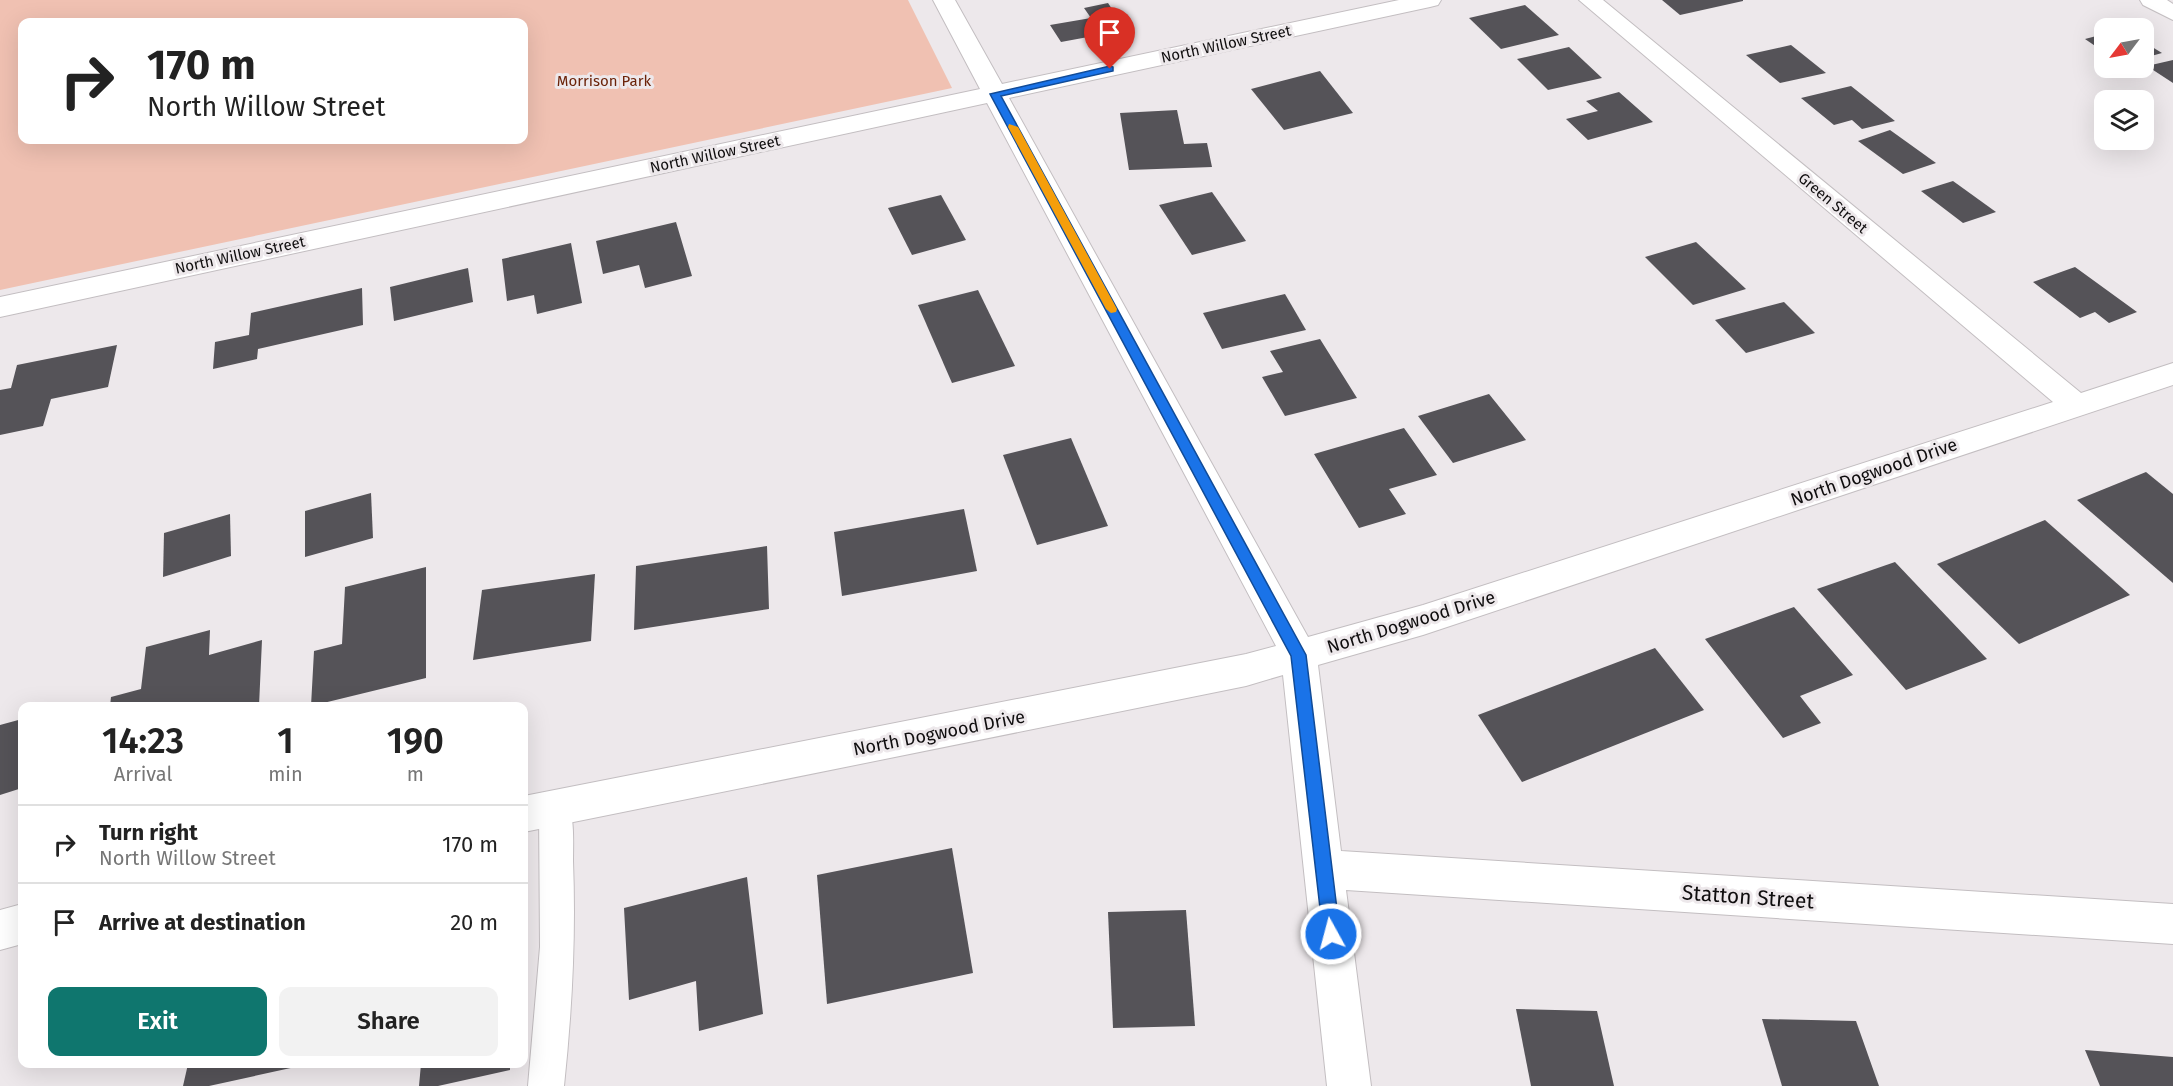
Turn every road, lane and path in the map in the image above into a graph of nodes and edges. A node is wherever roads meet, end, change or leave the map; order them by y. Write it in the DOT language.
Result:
graph roads {
  1 [pos="944,0"];
  2 [pos="1430,0"];
  3 [pos="1590,0"];
  4 [pos="2151,0"];
  5 [pos="2173,13"];
  6 [pos="995,94"];
  7 [pos="0,307"];
  8 [pos="2173,374"];
  9 [pos="2076,405"];
  10 [pos="1299,655"];
  11 [pos="539,811"];
  12 [pos="1324,869"];
  13 [pos="2173,924"];
  14 [pos="18,925"];
  15 [pos="0,930"];
  16 [pos="546,1086"];
  17 [pos="1349,1086"];
  1 -- 6 [label="street"];
  2 -- 6 [label="street, North Willow Street"];
  3 -- 9 [label="street, Green Street"];
  4 -- 5 [label="street"];
  6 -- 7 [label="street, North Willow Street"];
  6 -- 10 [label="street"];
  8 -- 9 [label="street, North Dogwood Drive"];
  9 -- 10 [label="street, North Dogwood Drive"];
  10 -- 11 [label="street, North Dogwood Drive"];
  10 -- 12 [label="street"];
  11 -- 16 [label="lane"];
  12 -- 13 [label="street, Statton Street"];
  12 -- 17 [label="street"];
  14 -- 15 [label="street"];
}
